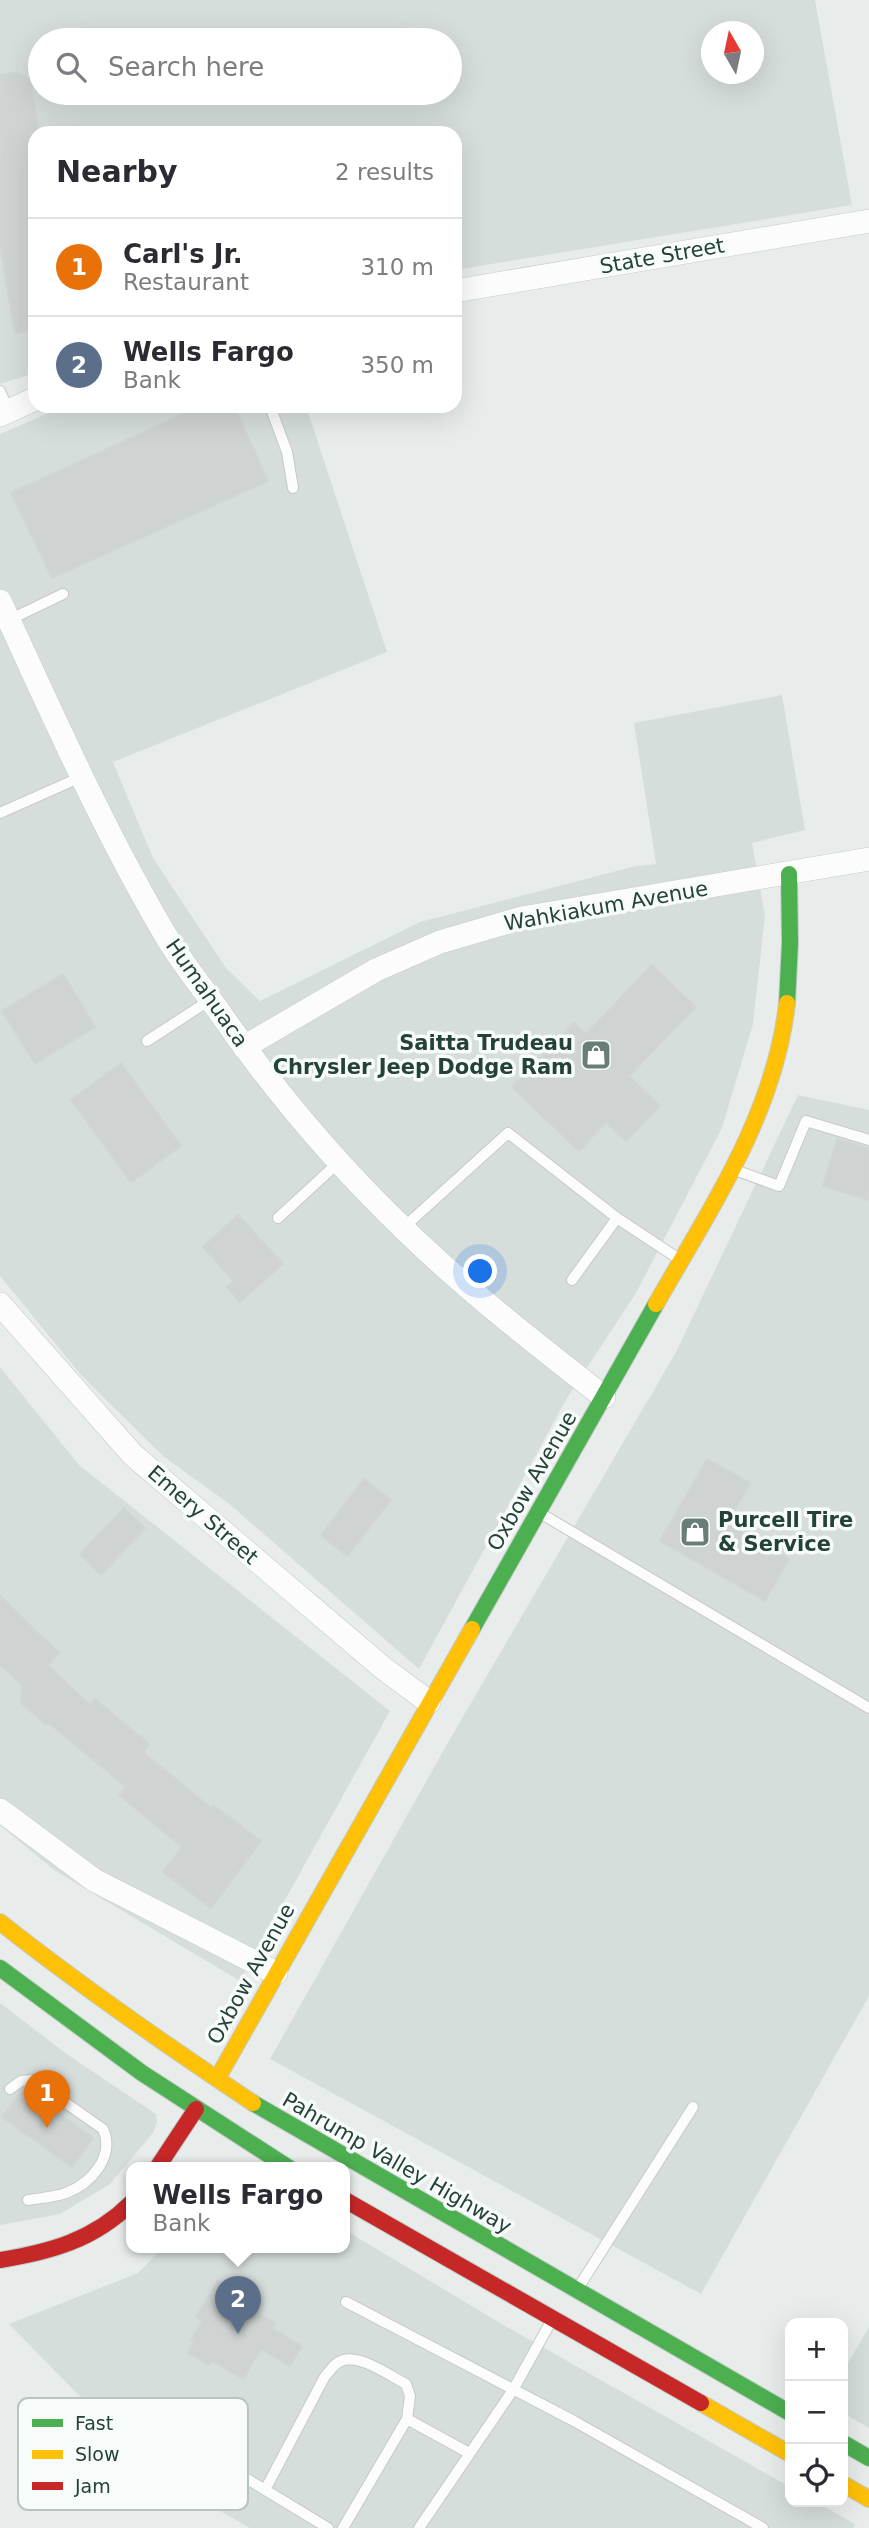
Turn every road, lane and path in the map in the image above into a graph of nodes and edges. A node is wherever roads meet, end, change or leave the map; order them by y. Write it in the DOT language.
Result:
graph roads {
  1 [pos="869,221"];
  2 [pos="462,290"];
  3 [pos="28,401"];
  4 [pos="3,406"];
  5 [pos="273,413"];
  6 [pos="293,488"];
  7 [pos="63,594"];
  8 [pos="4,610"];
  9 [pos="81,777"];
  10 [pos="0,813"];
  11 [pos="869,859"];
  12 [pos="789,874"];
  13 [pos="210,1000"];
  14 [pos="147,1041"];
  15 [pos="244,1047"];
  16 [pos="869,1140"];
  17 [pos="339,1162"];
  18 [pos="733,1169"];
  19 [pos="278,1218"];
  20 [pos="617,1218"];
  21 [pos="403,1228"];
  22 [pos="682,1261"];
  23 [pos="572,1280"];
  24 [pos="0,1304"];
  25 [pos="604,1397"];
  26 [pos="538,1512"];
  27 [pos="429,1702"];
  28 [pos="869,1708"];
  29 [pos="0,1810"];
  30 [pos="0,1922"];
  31 [pos="0,1968"];
  32 [pos="276,1973"];
  33 [pos="127,2041"];
  34 [pos="217,2079"];
  35 [pos="200,2085"];
  36 [pos="10,2090"];
  37 [pos="219,2105"];
  38 [pos="693,2106"];
  39 [pos="197,2109"];
  40 [pos="161,2162"];
  41 [pos="280,2162"];
  42 [pos="350,2177"];
  43 [pos="28,2200"];
  44 [pos="419,2201"];
  45 [pos="350,2203"];
  46 [pos="126,2208"];
  47 [pos="0,2260"];
  48 [pos="573,2295"];
  49 [pos="346,2302"];
  50 [pos="556,2314"];
  51 [pos="513,2390"];
  52 [pos="785,2410"];
  53 [pos="407,2419"];
  54 [pos="845,2444"];
  55 [pos="785,2451"];
  56 [pos="470,2453"];
  57 [pos="869,2458"];
  58 [pos="248,2479"];
  59 [pos="848,2487"];
  60 [pos="265,2490"];
  61 [pos="869,2499"];
  62 [pos="328,2528"];
  63 [pos="343,2528"];
  64 [pos="419,2528"];
  65 [pos="763,2528"];
  1 -- 2 [label="street, State Street"];
  3 -- 4 [label="street"];
  5 -- 6 [label="lane"];
  7 -- 8 [label="lane"];
  8 -- 9 [label="street, Humahuaca"];
  9 -- 10 [label="lane"];
  9 -- 13 [label="street, Humahuaca"];
  11 -- 12 [label="street, Wahkiakum Avenue"];
  12 -- 15 [label="street, Wahkiakum Avenue"];
  12 -- 18 [label="main road, Oxbow Avenue"];
  13 -- 14 [label="lane"];
  13 -- 15 [label="street, Humahuaca"];
  15 -- 17 [label="street, Humahuaca"];
  16 -- 18 [label="lane"];
  17 -- 19 [label="lane"];
  17 -- 21 [label="street, Humahuaca"];
  18 -- 22 [label="main road, Oxbow Avenue"];
  20 -- 21 [label="lane"];
  20 -- 22 [label="lane"];
  20 -- 23 [label="lane"];
  21 -- 25 [label="street, Humahuaca"];
  22 -- 25 [label="main road, Oxbow Avenue"];
  24 -- 27 [label="street, Emery Street"];
  25 -- 26 [label="main road, Oxbow Avenue"];
  26 -- 27 [label="main road, Oxbow Avenue"];
  26 -- 28 [label="lane"];
  27 -- 32 [label="main road, Oxbow Avenue"];
  29 -- 32 [label="street"];
  30 -- 34 [label="main road, Pahrump Valley Highway"];
  31 -- 33 [label="main road"];
  31 -- 39 [label="main road"];
  32 -- 34 [label="main road, Oxbow Avenue"];
  34 -- 35 [label="main road"];
  34 -- 44 [label="main road, Pahrump Valley Highway"];
  36 -- 43 [label="lane"];
  37 -- 39 [label="main road"];
  38 -- 48 [label="lane"];
  39 -- 40 [label="main road"];
  39 -- 41 [label="main road"];
  42 -- 44 [label="main road"];
  44 -- 48 [label="main road, Pahrump Valley Highway"];
  45 -- 50 [label="main road"];
  46 -- 47 [label="main road"];
  48 -- 52 [label="main road, Pahrump Valley Highway"];
  49 -- 51 [label="lane"];
  50 -- 51 [label="lane"];
  50 -- 55 [label="main road"];
  51 -- 56 [label="lane"];
  51 -- 65 [label="lane"];
  53 -- 56 [label="lane"];
  53 -- 60 [label="lane"];
  53 -- 63 [label="lane"];
  54 -- 57 [label="main road"];
  56 -- 64 [label="lane"];
  58 -- 60 [label="lane"];
  59 -- 61 [label="main road"];
  60 -- 62 [label="lane"];
}
